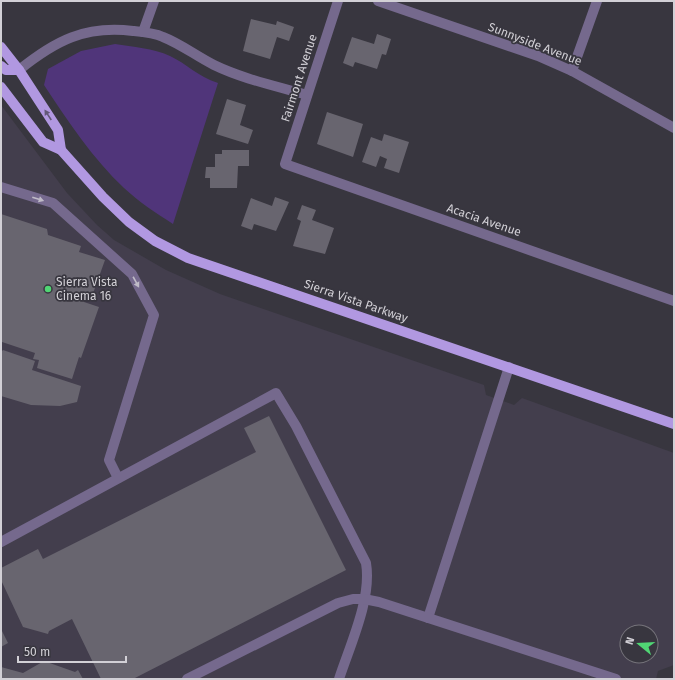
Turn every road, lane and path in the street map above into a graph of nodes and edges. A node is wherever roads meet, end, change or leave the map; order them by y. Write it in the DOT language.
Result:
graph roads {
  1 [pos="154,1"];
  2 [pos="338,1"];
  3 [pos="378,1"];
  4 [pos="597,1"];
  5 [pos="143,32"];
  6 [pos="1,47"];
  7 [pos="1,66"];
  8 [pos="19,70"];
  9 [pos="572,71"];
  10 [pos="1,87"];
  11 [pos="307,95"];
  12 [pos="674,128"];
  13 [pos="61,150"];
  14 [pos="285,164"];
  15 [pos="1,187"];
  16 [pos="674,301"];
  17 [pos="509,367"];
  18 [pos="674,424"];
  19 [pos="118,478"];
  20 [pos="1,542"];
  21 [pos="364,599"];
  22 [pos="428,618"];
  23 [pos="585,674"];
  24 [pos="188,679"];
  25 [pos="339,679"];
  26 [pos="616,679"];
  1 -- 5 [label="street"];
  2 -- 11 [label="street, Fairmont Avenue"];
  3 -- 9 [label="street, Sunnyside Avenue"];
  4 -- 9 [label="street"];
  5 -- 8 [label="street"];
  5 -- 11 [label="street"];
  6 -- 8 [label="main road"];
  7 -- 8 [label="main road"];
  13 -- 8 [label="main road, one-way"];
  9 -- 12 [label="street, Sunnyside Avenue"];
  10 -- 13 [label="main road, Sierra Vista Parkway"];
  11 -- 14 [label="street, Fairmont Avenue"];
  13 -- 17 [label="main road, Sierra Vista Parkway"];
  14 -- 16 [label="street, Acacia Avenue"];
  15 -- 19 [label="street, one-way"];
  17 -- 18 [label="main road, Sierra Vista Parkway"];
  17 -- 22 [label="street"];
  19 -- 20 [label="street"];
  19 -- 21 [label="street"];
  21 -- 22 [label="street"];
  21 -- 24 [label="street"];
  21 -- 25 [label="street"];
  22 -- 23 [label="street"];
  23 -- 26 [label="street"];
}
